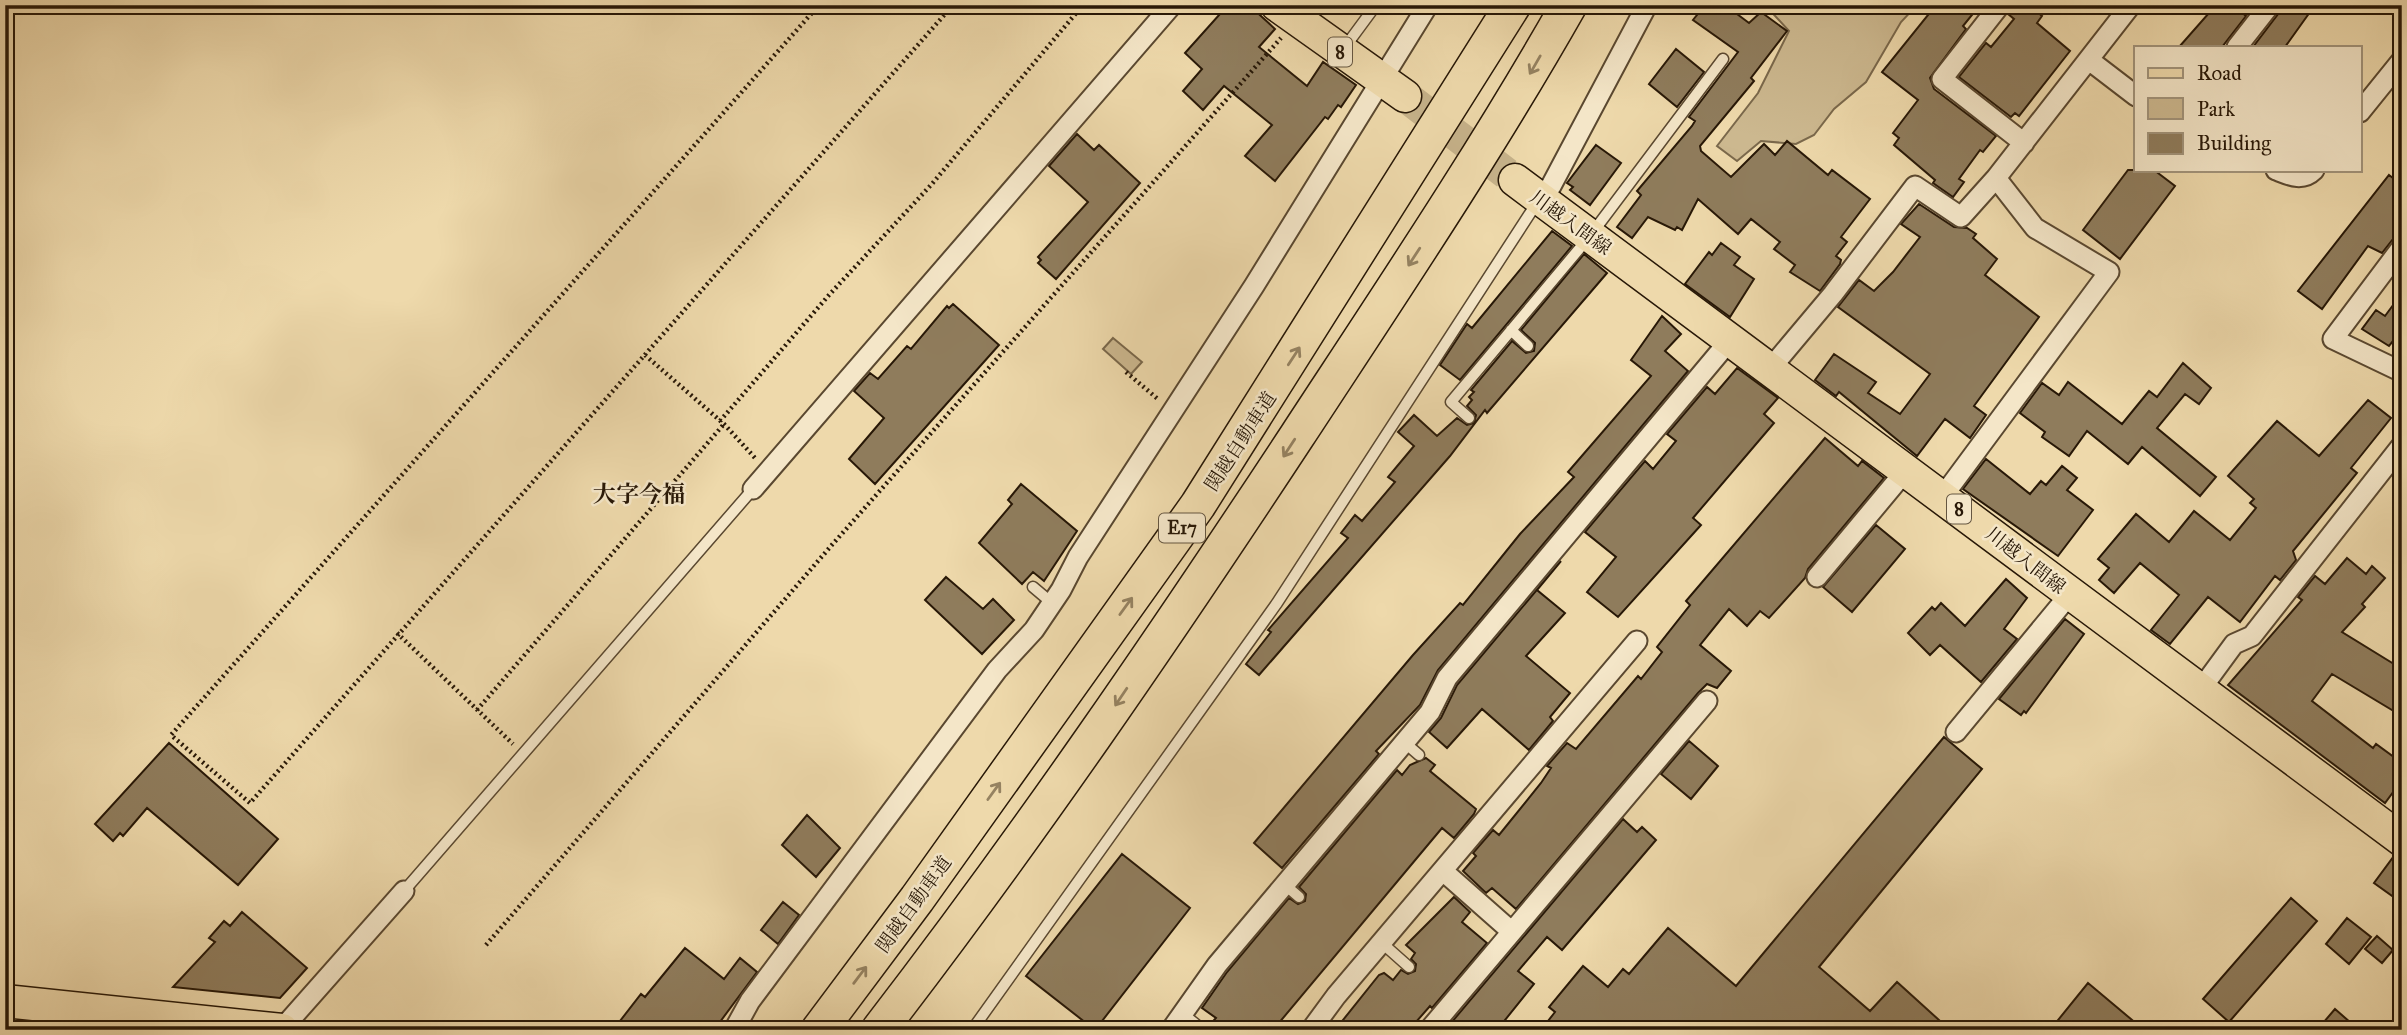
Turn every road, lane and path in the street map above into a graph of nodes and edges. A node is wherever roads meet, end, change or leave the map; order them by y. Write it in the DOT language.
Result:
graph roads {
  1 [pos="819,5"];
  2 [pos="953,5"];
  3 [pos="1083,5"];
  4 [pos="1172,5"];
  5 [pos="1376,5"];
  6 [pos="1428,5"];
  7 [pos="1513,5"];
  8 [pos="1569,5"];
  9 [pos="1647,5"];
  10 [pos="2000,5"];
  11 [pos="2131,5"];
  12 [pos="2270,5"];
  13 [pos="1287,13"];
  14 [pos="2238,46"];
  15 [pos="1342,53"];
  16 [pos="1723,59"];
  17 [pos="2089,60"];
  18 [pos="2402,60"];
  19 [pos="1393,87"];
  20 [pos="2134,94"];
  21 [pos="2362,110"];
  22 [pos="2024,143"];
  23 [pos="2281,172"];
  24 [pos="2311,172"];
  25 [pos="1996,178"];
  26 [pos="1527,190"];
  27 [pos="1590,236"];
  28 [pos="2402,247"];
  29 [pos="1511,330"];
  30 [pos="1730,340"];
  31 [pos="1528,346"];
  32 [pos="645,355"];
  33 [pos="1770,369"];
  34 [pos="1126,372"];
  35 [pos="2402,372"];
  36 [pos="1174,412"];
  37 [pos="1469,418"];
  38 [pos="722,423"];
  39 [pos="2402,445"];
  40 [pos="1906,469"];
  41 [pos="769,472"];
  42 [pos="753,489"];
  43 [pos="1943,496"];
  44 [pos="1817,577"];
  45 [pos="1033,587"];
  46 [pos="2070,594"];
  47 [pos="1052,603"];
  48 [pos="397,633"];
  49 [pos="1637,641"];
  50 [pos="2201,689"];
  51 [pos="1707,701"];
  52 [pos="477,710"];
  53 [pos="1955,732"];
  54 [pos="1404,742"];
  55 [pos="522,753"];
  56 [pos="1419,755"];
  57 [pos="2402,840"];
  58 [pos="1443,871"];
  59 [pos="1284,884"];
  60 [pos="404,891"];
  61 [pos="1299,897"];
  62 [pos="1511,931"];
  63 [pos="1382,943"];
  64 [pos="486,945"];
  65 [pos="1409,967"];
  66 [pos="5,1001"];
  67 [pos="1184,1023"];
  68 [pos="282,1030"];
  69 [pos="734,1030"];
  70 [pos="819,1030"];
  71 [pos="879,1030"];
  72 [pos="972,1030"];
  73 [pos="1311,1030"];
  74 [pos="1429,1030"];
  1 -- 48 [label="path"];
  2 -- 32 [label="path"];
  3 -- 38 [label="path"];
  4 -- 41 [label="street"];
  5 -- 15 [label="lane"];
  6 -- 19 [label="street"];
  70 -- 7 [label="highway, 関越自動車道 / E17, one-way"];
  8 -- 71 [label="highway, E17, one-way"];
  9 -- 26 [label="street"];
  10 -- 22 [label="street"];
  11 -- 17 [label="street"];
  12 -- 14 [label="street"];
  13 -- 15 [label="main road, 8"];
  13 -- 64 [label="path"];
  15 -- 19 [label="main road, 8"];
  16 -- 27 [label="lane"];
  17 -- 20 [label="street"];
  17 -- 22 [label="street"];
  18 -- 21 [label="street"];
  19 -- 36 [label="street"];
  22 -- 25 [label="street"];
  23 -- 24 [label="street"];
  25 -- 33 [label="street"];
  25 -- 43 [label="street"];
  26 -- 27 [label="main road, 川越入間線 / 8"];
  26 -- 72 [label="lane"];
  27 -- 29 [label="lane"];
  27 -- 30 [label="main road, 川越入間線 / 8"];
  28 -- 35 [label="street"];
  29 -- 31 [label="lane"];
  29 -- 37 [label="lane"];
  30 -- 33 [label="main road, 川越入間線 / 8"];
  30 -- 54 [label="street"];
  32 -- 38 [label="path"];
  32 -- 48 [label="path"];
  33 -- 40 [label="main road, 川越入間線 / 8"];
  34 -- 36 [label="path"];
  36 -- 47 [label="street"];
  38 -- 41 [label="path"];
  38 -- 52 [label="path"];
  39 -- 50 [label="street"];
  40 -- 43 [label="main road, 川越入間線 / 8"];
  40 -- 44 [label="street"];
  41 -- 42 [label="street"];
  42 -- 55 [label="lane"];
  43 -- 46 [label="main road, 川越入間線 / 8"];
  45 -- 47 [label="lane"];
  46 -- 50 [label="main road, 川越入間線 / 8"];
  46 -- 53 [label="street"];
  47 -- 69 [label="street"];
  48 -- 52 [label="path"];
  49 -- 58 [label="street"];
  50 -- 57 [label="main road, 川越入間線 / 8"];
  51 -- 62 [label="street"];
  52 -- 55 [label="path"];
  54 -- 56 [label="lane"];
  54 -- 59 [label="street"];
  55 -- 60 [label="lane"];
  58 -- 62 [label="street"];
  58 -- 63 [label="street"];
  59 -- 61 [label="lane"];
  59 -- 67 [label="street"];
  60 -- 68 [label="street"];
  62 -- 74 [label="street"];
  63 -- 65 [label="lane"];
  63 -- 73 [label="street"];
  66 -- 68 [label="main road"];
}
